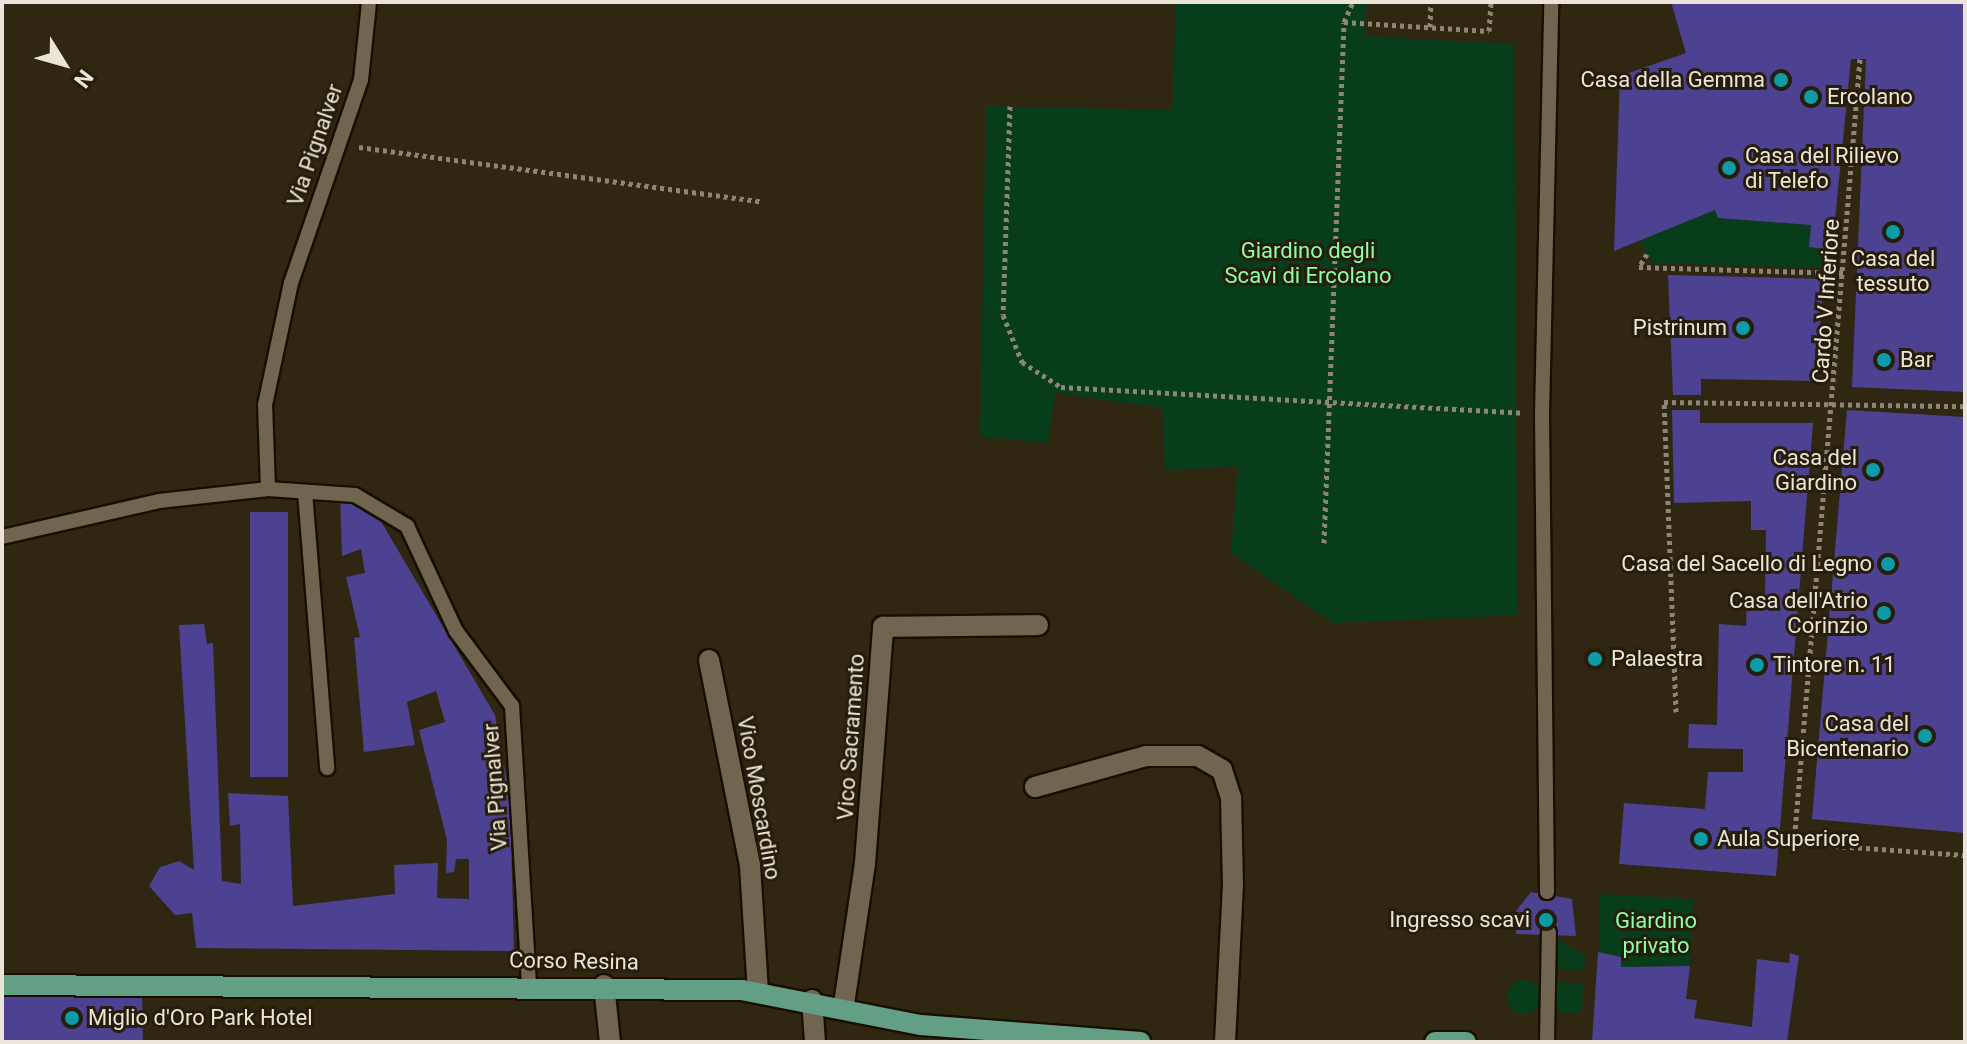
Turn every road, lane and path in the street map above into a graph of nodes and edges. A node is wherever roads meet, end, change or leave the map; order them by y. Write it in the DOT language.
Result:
graph roads {
  1 [pos="369,2"];
  2 [pos="1353,2"];
  3 [pos="1431,2"];
  4 [pos="1491,2"];
  5 [pos="1551,2"];
  6 [pos="1344,22"];
  7 [pos="1430,27"];
  8 [pos="1860,59"];
  9 [pos="1010,106"];
  10 [pos="338,145"];
  11 [pos="761,201"];
  12 [pos="1647,254"];
  13 [pos="1844,273"];
  14 [pos="1835,400"];
  15 [pos="1329,406"];
  16 [pos="1965,406"];
  17 [pos="1542,414"];
  18 [pos="268,489"];
  19 [pos="305,492"];
  20 [pos="2,537"];
  21 [pos="1324,543"];
  22 [pos="1038,625"];
  23 [pos="709,660"];
  24 [pos="1676,712"];
  25 [pos="327,768"];
  26 [pos="1035,787"];
  27 [pos="1965,855"];
  28 [pos="1547,892"];
  29 [pos="1549,932"];
  30 [pos="529,983"];
  31 [pos="2,985"];
  32 [pos="604,985"];
  33 [pos="758,993"];
  34 [pos="812,1000"];
  35 [pos="844,1004"];
  36 [pos="921,1033"];
  37 [pos="610,1042"];
  38 [pos="815,1042"];
  39 [pos="1140,1042"];
  40 [pos="1225,1042"];
  41 [pos="1435,1042"];
  42 [pos="1466,1042"];
  43 [pos="1547,1042"];
  1 -- 10 [label="lane, Via Pignalver"];
  2 -- 6 [label="path"];
  3 -- 7 [label="path"];
  4 -- 7 [label="path"];
  5 -- 17 [label="lane"];
  6 -- 7 [label="path"];
  6 -- 15 [label="path"];
  8 -- 13 [label="path, Cardo V Inferiore"];
  9 -- 15 [label="path"];
  10 -- 11 [label="path"];
  10 -- 18 [label="lane, Via Pignalver"];
  12 -- 13 [label="path"];
  13 -- 14 [label="path, Cardo V Inferiore"];
  14 -- 16 [label="path"];
  14 -- 24 [label="path"];
  14 -- 27 [label="path, Cardo V Inferiore"];
  15 -- 17 [label="path"];
  15 -- 21 [label="path"];
  17 -- 28 [label="lane"];
  18 -- 19 [label="lane, Via Pignalver"];
  18 -- 20 [label="lane, Via Pignalver"];
  19 -- 25 [label="lane"];
  19 -- 30 [label="lane, Via Pignalver"];
  22 -- 35 [label="street, Vico Sacramento"];
  23 -- 33 [label="street, Vico Moscardino"];
  26 -- 40 [label="street"];
  29 -- 43 [label="lane"];
  30 -- 31 [label="main road, Corso Resina"];
  30 -- 32 [label="main road, Corso Resina"];
  32 -- 33 [label="main road, Corso Resina"];
  32 -- 37 [label="street"];
  33 -- 34 [label="main road, Corso Resina"];
  34 -- 35 [label="main road, Corso Resina"];
  34 -- 38 [label="street"];
  35 -- 36 [label="main road, Corso Resina"];
  36 -- 39 [label="main road, Corso Resina"];
  41 -- 42 [label="main road"];
}
